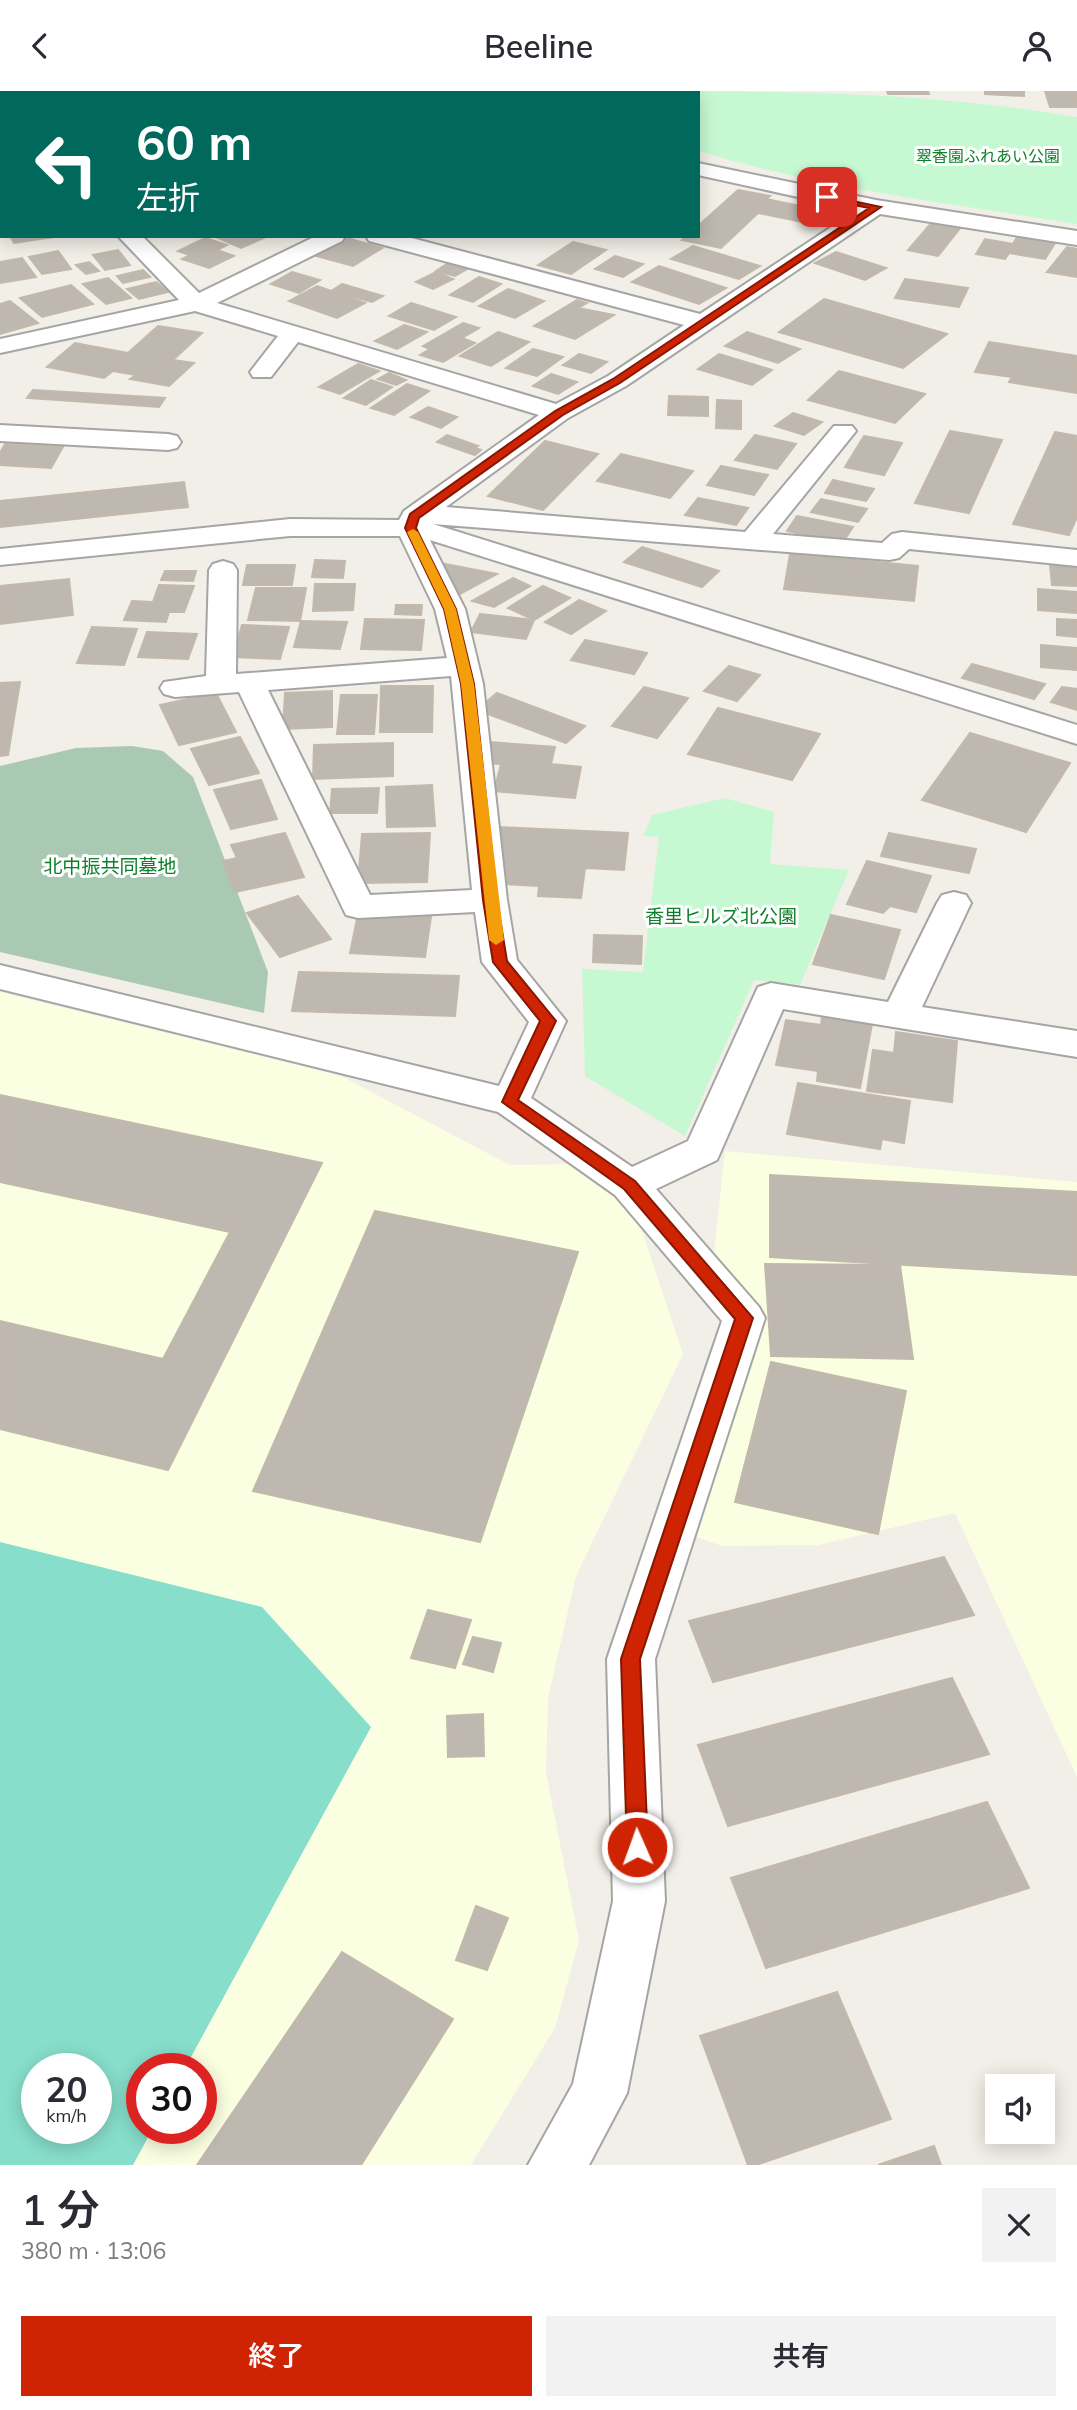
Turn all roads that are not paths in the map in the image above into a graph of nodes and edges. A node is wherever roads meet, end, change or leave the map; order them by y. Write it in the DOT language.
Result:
graph roads {
  1 [pos="700,169"];
  2 [pos="876,207"];
  3 [pos="130,238"];
  4 [pos="330,238"];
  5 [pos="385,238"];
  6 [pos="1077,238"];
  7 [pos="196,305"];
  8 [pos="701,322"];
  9 [pos="293,333"];
  10 [pos="0,346"];
  11 [pos="262,372"];
  12 [pos="559,413"];
  13 [pos="843,431"];
  14 [pos="0,433"];
  15 [pos="168,442"];
  16 [pos="412,522"];
  17 [pos="752,541"];
  18 [pos="0,557"];
  19 [pos="1077,558"];
  20 [pos="223,570"];
  21 [pos="463,666"];
  22 [pos="235,683"];
  23 [pos="175,688"];
  24 [pos="1077,735"];
  25 [pos="490,900"];
  26 [pos="954,903"];
  27 [pos="0,977"];
  28 [pos="899,1017"];
  29 [pos="1077,1044"];
  30 [pos="510,1102"];
  31 [pos="629,1185"];
  32 [pos="557,2165"];
  1 -- 2 [label="street"];
  2 -- 6 [label="street"];
  2 -- 8 [label="street"];
  3 -- 7 [label="street"];
  4 -- 7 [label="street"];
  5 -- 8 [label="street"];
  7 -- 9 [label="street"];
  7 -- 10 [label="street"];
  8 -- 12 [label="street"];
  9 -- 11 [label="street"];
  9 -- 12 [label="street"];
  12 -- 16 [label="street"];
  13 -- 17 [label="street"];
  14 -- 15 [label="street"];
  16 -- 17 [label="street"];
  16 -- 18 [label="street"];
  16 -- 21 [label="street"];
  16 -- 24 [label="street"];
  17 -- 19 [label="street"];
  20 -- 22 [label="street"];
  21 -- 22 [label="street"];
  21 -- 25 [label="street"];
  22 -- 23 [label="street"];
  22 -- 25 [label="street"];
  25 -- 30 [label="street"];
  26 -- 28 [label="street"];
  27 -- 30 [label="street"];
  28 -- 29 [label="street"];
  28 -- 31 [label="street"];
  30 -- 31 [label="street"];
  31 -- 32 [label="street"];
}
